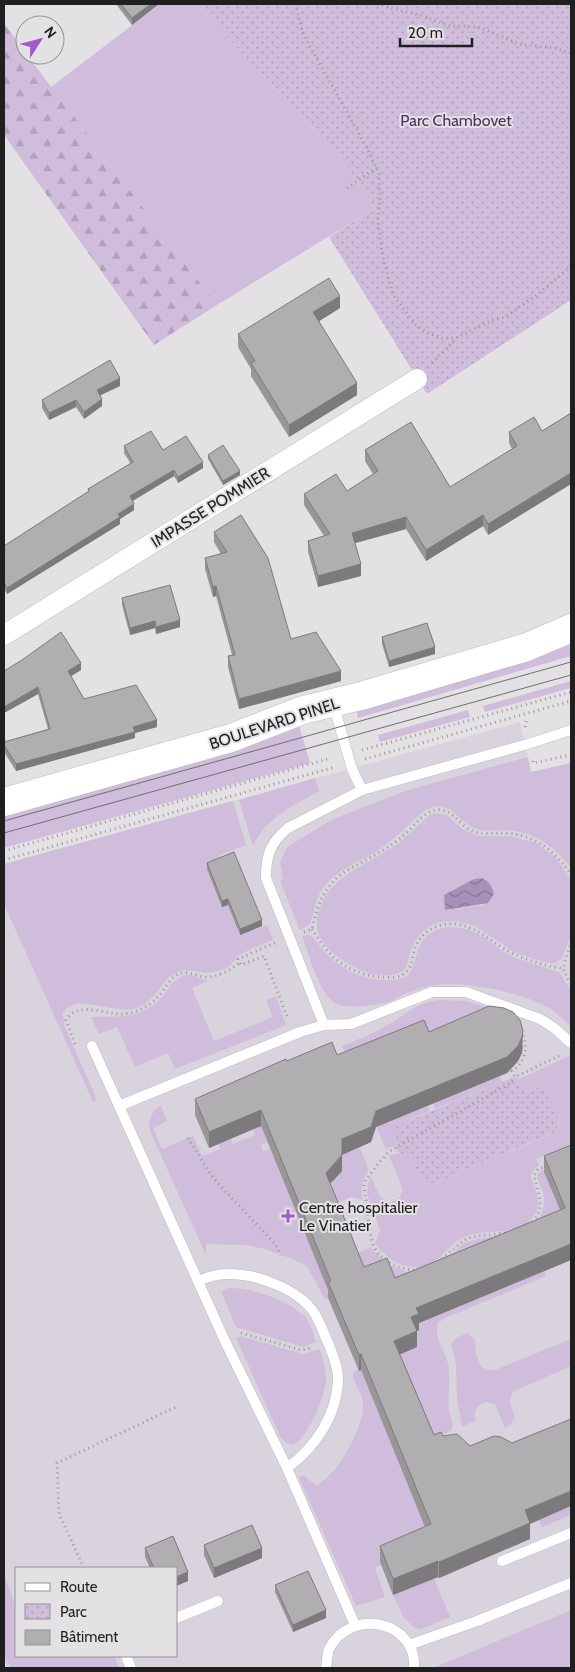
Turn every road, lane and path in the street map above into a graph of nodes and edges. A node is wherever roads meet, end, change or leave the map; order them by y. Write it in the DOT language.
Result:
graph roads {
  1 [pos="297,4"];
  2 [pos="378,4"];
  3 [pos="571,53"];
  4 [pos="376,168"];
  5 [pos="347,188"];
  6 [pos="571,266"];
  7 [pos="456,338"];
  8 [pos="417,379"];
  9 [pos="571,628"];
  10 [pos="4,635"];
  11 [pos="571,692"];
  12 [pos="571,701"];
  13 [pos="333,703"];
  14 [pos="571,730"];
  15 [pos="360,750"];
  16 [pos="571,755"];
  17 [pos="334,757"];
  18 [pos="532,758"];
  19 [pos="350,763"];
  20 [pos="362,790"];
  21 [pos="4,802"];
  22 [pos="4,851"];
  23 [pos="4,860"];
  24 [pos="571,874"];
  25 [pos="312,930"];
  26 [pos="290,937"];
  27 [pos="571,941"];
  28 [pos="240,962"];
  29 [pos="563,969"];
  30 [pos="571,984"];
  31 [pos="324,1025"];
  32 [pos="518,1028"];
  33 [pos="294,1034"];
  34 [pos="571,1043"];
  35 [pos="92,1046"];
  36 [pos="78,1049"];
  37 [pos="566,1053"];
  38 [pos="514,1077"];
  39 [pos="119,1106"];
  40 [pos="188,1138"];
  41 [pos="555,1162"];
  42 [pos="529,1226"];
  43 [pos="507,1233"];
  44 [pos="281,1255"];
  45 [pos="439,1262"];
  46 [pos="425,1268"];
  47 [pos="198,1281"];
  48 [pos="224,1339"];
  49 [pos="318,1345"];
  50 [pos="176,1406"];
  51 [pos="287,1468"];
  52 [pos="571,1533"];
  53 [pos="502,1561"];
  54 [pos="84,1567"];
  55 [pos="571,1583"];
  56 [pos="218,1601"];
  57 [pos="178,1617"];
  58 [pos="355,1625"];
  59 [pos="409,1645"];
  60 [pos="326,1668"];
  61 [pos="414,1668"];
  1 -- 4 [label="path"];
  2 -- 3 [label="path"];
  4 -- 5 [label="path"];
  4 -- 7 [label="path"];
  6 -- 7 [label="path"];
  7 -- 8 [label="path"];
  8 -- 10 [label="street, IMPASSE POMMIER"];
  9 -- 13 [label="main road, BOULEVARD PINEL"];
  11 -- 15 [label="path"];
  12 -- 19 [label="path"];
  13 -- 19 [label="lane"];
  13 -- 21 [label="main road, BOULEVARD PINEL"];
  14 -- 20 [label="lane"];
  16 -- 18 [label="path"];
  17 -- 22 [label="path"];
  19 -- 20 [label="lane"];
  19 -- 23 [label="path"];
  20 -- 26 [label="lane"];
  24 -- 25 [label="path"];
  25 -- 26 [label="path"];
  25 -- 29 [label="path"];
  26 -- 28 [label="path"];
  26 -- 31 [label="lane"];
  27 -- 29 [label="path"];
  28 -- 33 [label="path"];
  28 -- 36 [label="path"];
  29 -- 30 [label="path"];
  31 -- 33 [label="lane"];
  31 -- 34 [label="lane"];
  32 -- 38 [label="path"];
  33 -- 39 [label="lane"];
  35 -- 39 [label="lane"];
  37 -- 38 [label="path"];
  38 -- 46 [label="path"];
  39 -- 47 [label="lane"];
  40 -- 44 [label="path"];
  41 -- 42 [label="path"];
  43 -- 45 [label="path"];
  47 -- 48 [label="lane"];
  47 -- 51 [label="lane"];
  48 -- 49 [label="path"];
  48 -- 51 [label="lane"];
  50 -- 54 [label="path"];
  51 -- 58 [label="lane"];
  52 -- 53 [label="lane"];
  55 -- 59 [label="lane"];
  56 -- 57 [label="lane"];
  58 -- 59 [label="lane"];
  58 -- 60 [label="lane"];
  59 -- 61 [label="lane"];
}
